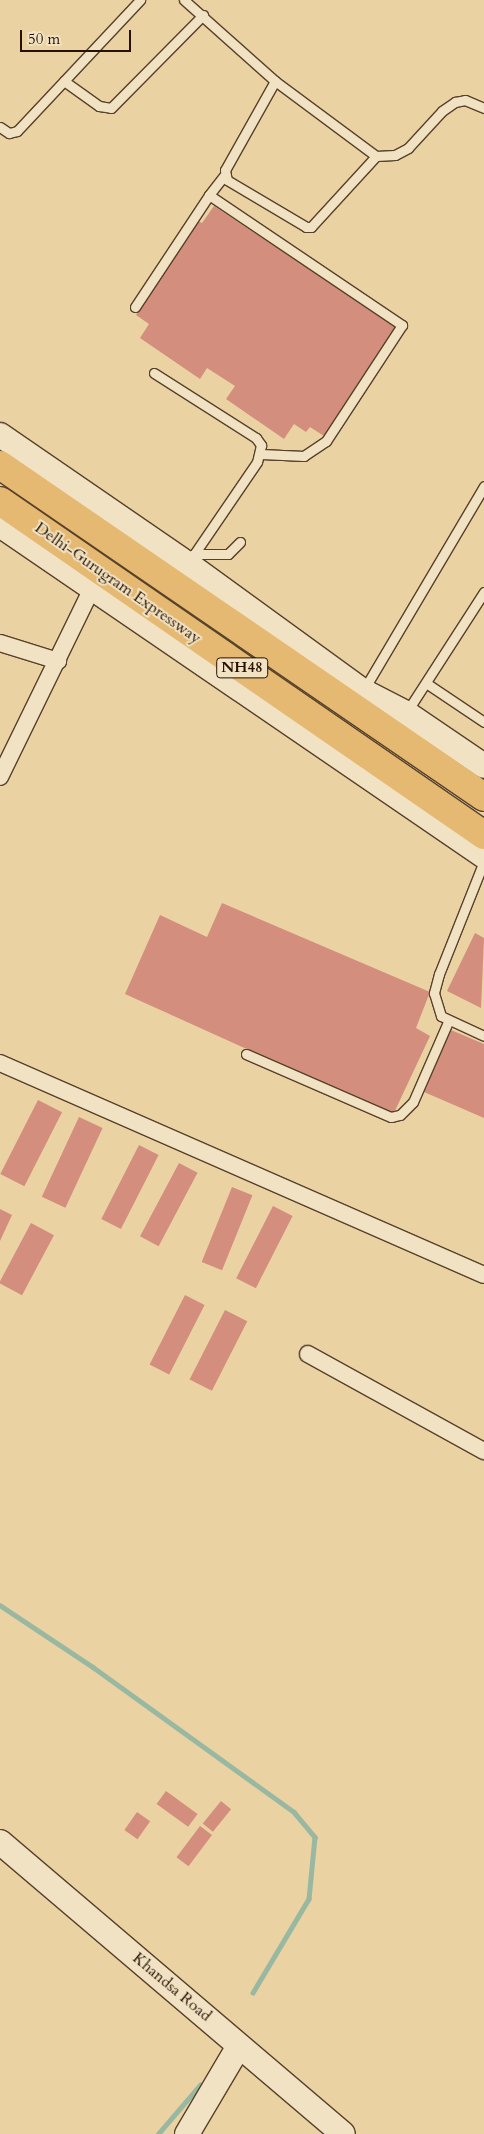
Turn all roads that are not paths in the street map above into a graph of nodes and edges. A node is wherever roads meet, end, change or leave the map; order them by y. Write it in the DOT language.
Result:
graph roads {
  1 [pos="140,0"];
  2 [pos="184,0"];
  3 [pos="203,15"];
  4 [pos="64,81"];
  5 [pos="276,81"];
  6 [pos="484,108"];
  7 [pos="0,127"];
  8 [pos="376,156"];
  9 [pos="224,176"];
  10 [pos="209,195"];
  11 [pos="134,307"];
  12 [pos="154,373"];
  13 [pos="0,435"];
  14 [pos="262,454"];
  15 [pos="0,465"];
  16 [pos="484,486"];
  17 [pos="0,501"];
  18 [pos="0,525"];
  19 [pos="240,542"];
  20 [pos="191,559"];
  21 [pos="92,588"];
  22 [pos="484,593"];
  23 [pos="0,643"];
  24 [pos="58,660"];
  25 [pos="426,683"];
  26 [pos="363,691"];
  27 [pos="406,713"];
  28 [pos="484,722"];
  29 [pos="484,766"];
  30 [pos="0,777"];
  31 [pos="484,797"];
  32 [pos="484,834"];
  33 [pos="484,856"];
  34 [pos="484,861"];
  35 [pos="448,1022"];
  36 [pos="484,1036"];
  37 [pos="246,1054"];
  38 [pos="0,1062"];
  39 [pos="484,1275"];
  40 [pos="308,1354"];
  41 [pos="484,1451"];
  42 [pos="0,1842"];
  43 [pos="239,2046"];
  44 [pos="187,2134"];
  45 [pos="343,2134"];
  1 -- 4 [label="lane"];
  2 -- 3 [label="lane"];
  3 -- 4 [label="lane"];
  3 -- 5 [label="lane"];
  4 -- 7 [label="lane"];
  5 -- 8 [label="lane"];
  5 -- 9 [label="lane"];
  6 -- 8 [label="lane"];
  8 -- 9 [label="lane"];
  9 -- 10 [label="lane"];
  10 -- 11 [label="lane"];
  10 -- 14 [label="lane"];
  12 -- 14 [label="lane"];
  13 -- 20 [label="main road"];
  14 -- 20 [label="lane"];
  15 -- 31 [label="highway, Delhi-Gurugram Expressway / NH48"];
  16 -- 26 [label="lane"];
  17 -- 32 [label="highway, Delhi-Gurugram Expressway / NH48"];
  18 -- 21 [label="main road"];
  19 -- 20 [label="lane"];
  20 -- 26 [label="main road"];
  21 -- 24 [label="street"];
  21 -- 33 [label="main road"];
  22 -- 25 [label="lane"];
  23 -- 24 [label="street"];
  24 -- 30 [label="street"];
  25 -- 27 [label="lane"];
  25 -- 28 [label="lane"];
  26 -- 27 [label="main road"];
  27 -- 29 [label="main road"];
  34 -- 35 [label="lane"];
  35 -- 36 [label="lane"];
  35 -- 37 [label="lane"];
  38 -- 39 [label="street"];
  40 -- 41 [label="street"];
  42 -- 43 [label="main road, Khandsa Road"];
  43 -- 44 [label="main road"];
  43 -- 45 [label="main road, Khandsa Road"];
}
